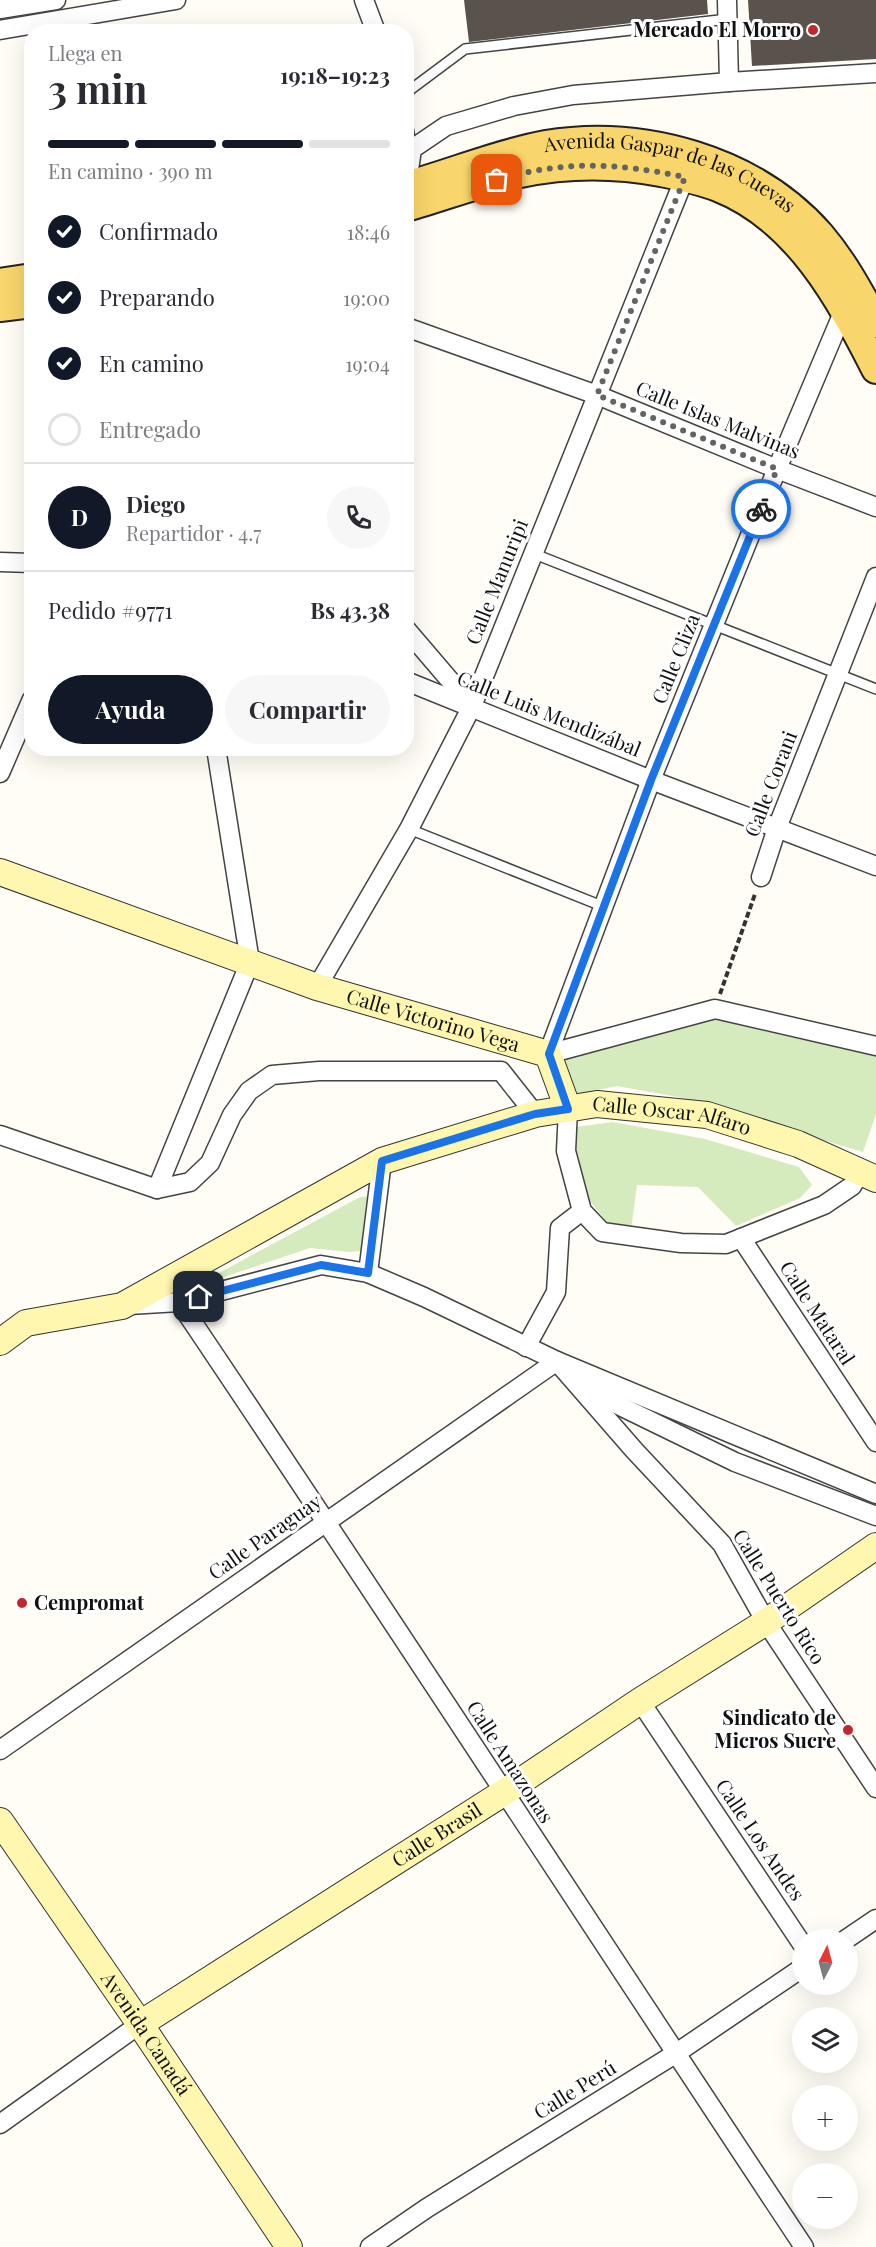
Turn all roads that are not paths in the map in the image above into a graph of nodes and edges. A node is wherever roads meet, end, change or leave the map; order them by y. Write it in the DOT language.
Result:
graph roads {
  1 [pos="56,0"];
  2 [pos="176,0"];
  3 [pos="364,0"];
  4 [pos="727,0"];
  5 [pos="0,9"];
  6 [pos="728,19"];
  7 [pos="35,24"];
  8 [pos="373,24"];
  9 [pos="24,26"];
  10 [pos="0,30"];
  11 [pos="876,73"];
  12 [pos="729,82"];
  13 [pos="414,87"];
  14 [pos="414,148"];
  15 [pos="685,177"];
  16 [pos="414,190"];
  17 [pos="414,192"];
  18 [pos="24,279"];
  19 [pos="0,283"];
  20 [pos="850,296"];
  21 [pos="24,304"];
  22 [pos="0,307"];
  23 [pos="876,323"];
  24 [pos="414,330"];
  25 [pos="876,369"];
  26 [pos="597,395"];
  27 [pos="777,469"];
  28 [pos="876,507"];
  29 [pos="532,553"];
  30 [pos="0,562"];
  31 [pos="24,563"];
  32 [pos="876,577"];
  33 [pos="714,626"];
  34 [pos="414,638"];
  35 [pos="838,674"];
  36 [pos="414,684"];
  37 [pos="876,689"];
  38 [pos="472,706"];
  39 [pos="24,718"];
  40 [pos="217,756"];
  41 [pos="0,773"];
  42 [pos="651,780"];
  43 [pos="777,828"];
  44 [pos="409,829"];
  45 [pos="876,866"];
  46 [pos="0,872"];
  47 [pos="761,877"];
  48 [pos="602,906"];
  49 [pos="250,962"];
  50 [pos="317,987"];
  51 [pos="876,1046"];
  52 [pos="549,1054"];
  53 [pos="568,1109"];
  54 [pos="535,1114"];
  55 [pos="0,1135"];
  56 [pos="382,1161"];
  57 [pos="868,1175"];
  58 [pos="157,1189"];
  59 [pos="582,1211"];
  60 [pos="741,1238"];
  61 [pos="368,1273"];
  62 [pos="179,1302"];
  63 [pos="122,1306"];
  64 [pos="26,1323"];
  65 [pos="0,1325"];
  66 [pos="0,1342"];
  67 [pos="526,1347"];
  68 [pos="557,1361"];
  69 [pos="876,1443"];
  70 [pos="876,1494"];
  71 [pos="876,1516"];
  72 [pos="327,1522"];
  73 [pos="876,1546"];
  74 [pos="766,1622"];
  75 [pos="640,1701"];
  76 [pos="0,1750"];
  77 [pos="876,1788"];
  78 [pos="503,1793"];
  79 [pos="0,1821"];
  80 [pos="876,1919"];
  81 [pos="792,1929"];
  82 [pos="858,1931"];
  83 [pos="792,1975"];
  84 [pos="140,2024"];
  85 [pos="675,2054"];
  86 [pos="0,2124"];
  87 [pos="289,2247"];
  88 [pos="370,2247"];
  89 [pos="804,2247"];
  1 -- 5 [label="street"];
  2 -- 7 [label="street"];
  3 -- 8 [label="street"];
  4 -- 6 [label="street"];
  6 -- 12 [label="street"];
  6 -- 13 [label="lane"];
  9 -- 10 [label="street"];
  11 -- 12 [label="street"];
  12 -- 14 [label="street"];
  15 -- 17 [label="main road, Avenida Gaspar de las Cuevas"];
  15 -- 20 [label="main road, Avenida Gaspar de las Cuevas"];
  15 -- 26 [label="street, Calle Manuripi"];
  16 -- 20 [label="main road, Avenida Gaspar de las Cuevas"];
  18 -- 19 [label="main road"];
  20 -- 23 [label="main road, Avenida Gaspar de las Cuevas"];
  20 -- 25 [label="main road, Avenida Gaspar de las Cuevas"];
  20 -- 27 [label="street, Calle Cliza"];
  21 -- 22 [label="main road"];
  24 -- 26 [label="street, Calle Islas Malvinas"];
  26 -- 27 [label="street, Calle Islas Malvinas"];
  26 -- 29 [label="street, Calle Manuripi"];
  27 -- 28 [label="street, Calle Islas Malvinas"];
  27 -- 33 [label="street, Calle Cliza"];
  29 -- 33 [label="lane"];
  29 -- 38 [label="street, Calle Manuripi"];
  30 -- 31 [label="street"];
  32 -- 35 [label="street, Calle Corani"];
  33 -- 35 [label="lane"];
  33 -- 42 [label="street, Calle Cliza"];
  34 -- 38 [label="street"];
  35 -- 37 [label="lane"];
  35 -- 43 [label="street, Calle Corani"];
  36 -- 38 [label="street, Calle Luis Mendizábal"];
  38 -- 42 [label="street, Calle Luis Mendizábal"];
  38 -- 44 [label="street, Calle Manuripi"];
  39 -- 41 [label="street"];
  40 -- 49 [label="street"];
  42 -- 43 [label="street, Calle Luis Mendizábal"];
  42 -- 48 [label="street, Calle Cliza"];
  43 -- 45 [label="street, Calle Luis Mendizábal"];
  43 -- 47 [label="street, Calle Corani"];
  44 -- 48 [label="lane"];
  44 -- 50 [label="street, Calle Manuripi"];
  46 -- 49 [label="street, Calle Victorino Vega"];
  48 -- 52 [label="street, Calle Cliza"];
  49 -- 50 [label="street, Calle Victorino Vega"];
  49 -- 58 [label="street"];
  50 -- 52 [label="street, Calle Victorino Vega"];
  51 -- 52 [label="street"];
  52 -- 53 [label="street"];
  53 -- 54 [label="street, Calle Oscar Alfaro"];
  53 -- 57 [label="street, Calle Oscar Alfaro"];
  53 -- 59 [label="street"];
  54 -- 56 [label="street, Calle Oscar Alfaro"];
  54 -- 58 [label="street"];
  55 -- 58 [label="street"];
  56 -- 61 [label="street"];
  56 -- 63 [label="street, Calle Oscar Alfaro"];
  57 -- 60 [label="street"];
  59 -- 60 [label="street"];
  59 -- 67 [label="street"];
  60 -- 69 [label="street, Calle Mataral"];
  61 -- 62 [label="street"];
  61 -- 67 [label="street"];
  62 -- 63 [label="street"];
  62 -- 72 [label="street, Calle Amazonas"];
  63 -- 64 [label="street, Calle Oscar Alfaro"];
  64 -- 65 [label="street, Calle Oscar Alfaro"];
  64 -- 66 [label="street"];
  67 -- 68 [label="street"];
  68 -- 70 [label="street"];
  68 -- 71 [label="street"];
  68 -- 72 [label="street, Calle Paraguay"];
  68 -- 74 [label="street, Calle Puerto Rico"];
  72 -- 76 [label="street, Calle Paraguay"];
  72 -- 78 [label="street, Calle Amazonas"];
  73 -- 74 [label="street, Calle Brasil"];
  74 -- 75 [label="street, Calle Brasil"];
  74 -- 77 [label="street, Calle Puerto Rico"];
  75 -- 78 [label="street, Calle Brasil"];
  75 -- 81 [label="street, Calle Los Andes"];
  78 -- 84 [label="street, Calle Brasil"];
  78 -- 85 [label="street, Calle Amazonas"];
  79 -- 84 [label="street, Avenida Canadá"];
  80 -- 82 [label="street"];
  83 -- 85 [label="street, Calle Perú"];
  84 -- 86 [label="street, Calle Brasil"];
  84 -- 87 [label="street, Avenida Canadá"];
  85 -- 88 [label="street, Calle Perú"];
  85 -- 89 [label="street, Calle Amazonas"];
}
